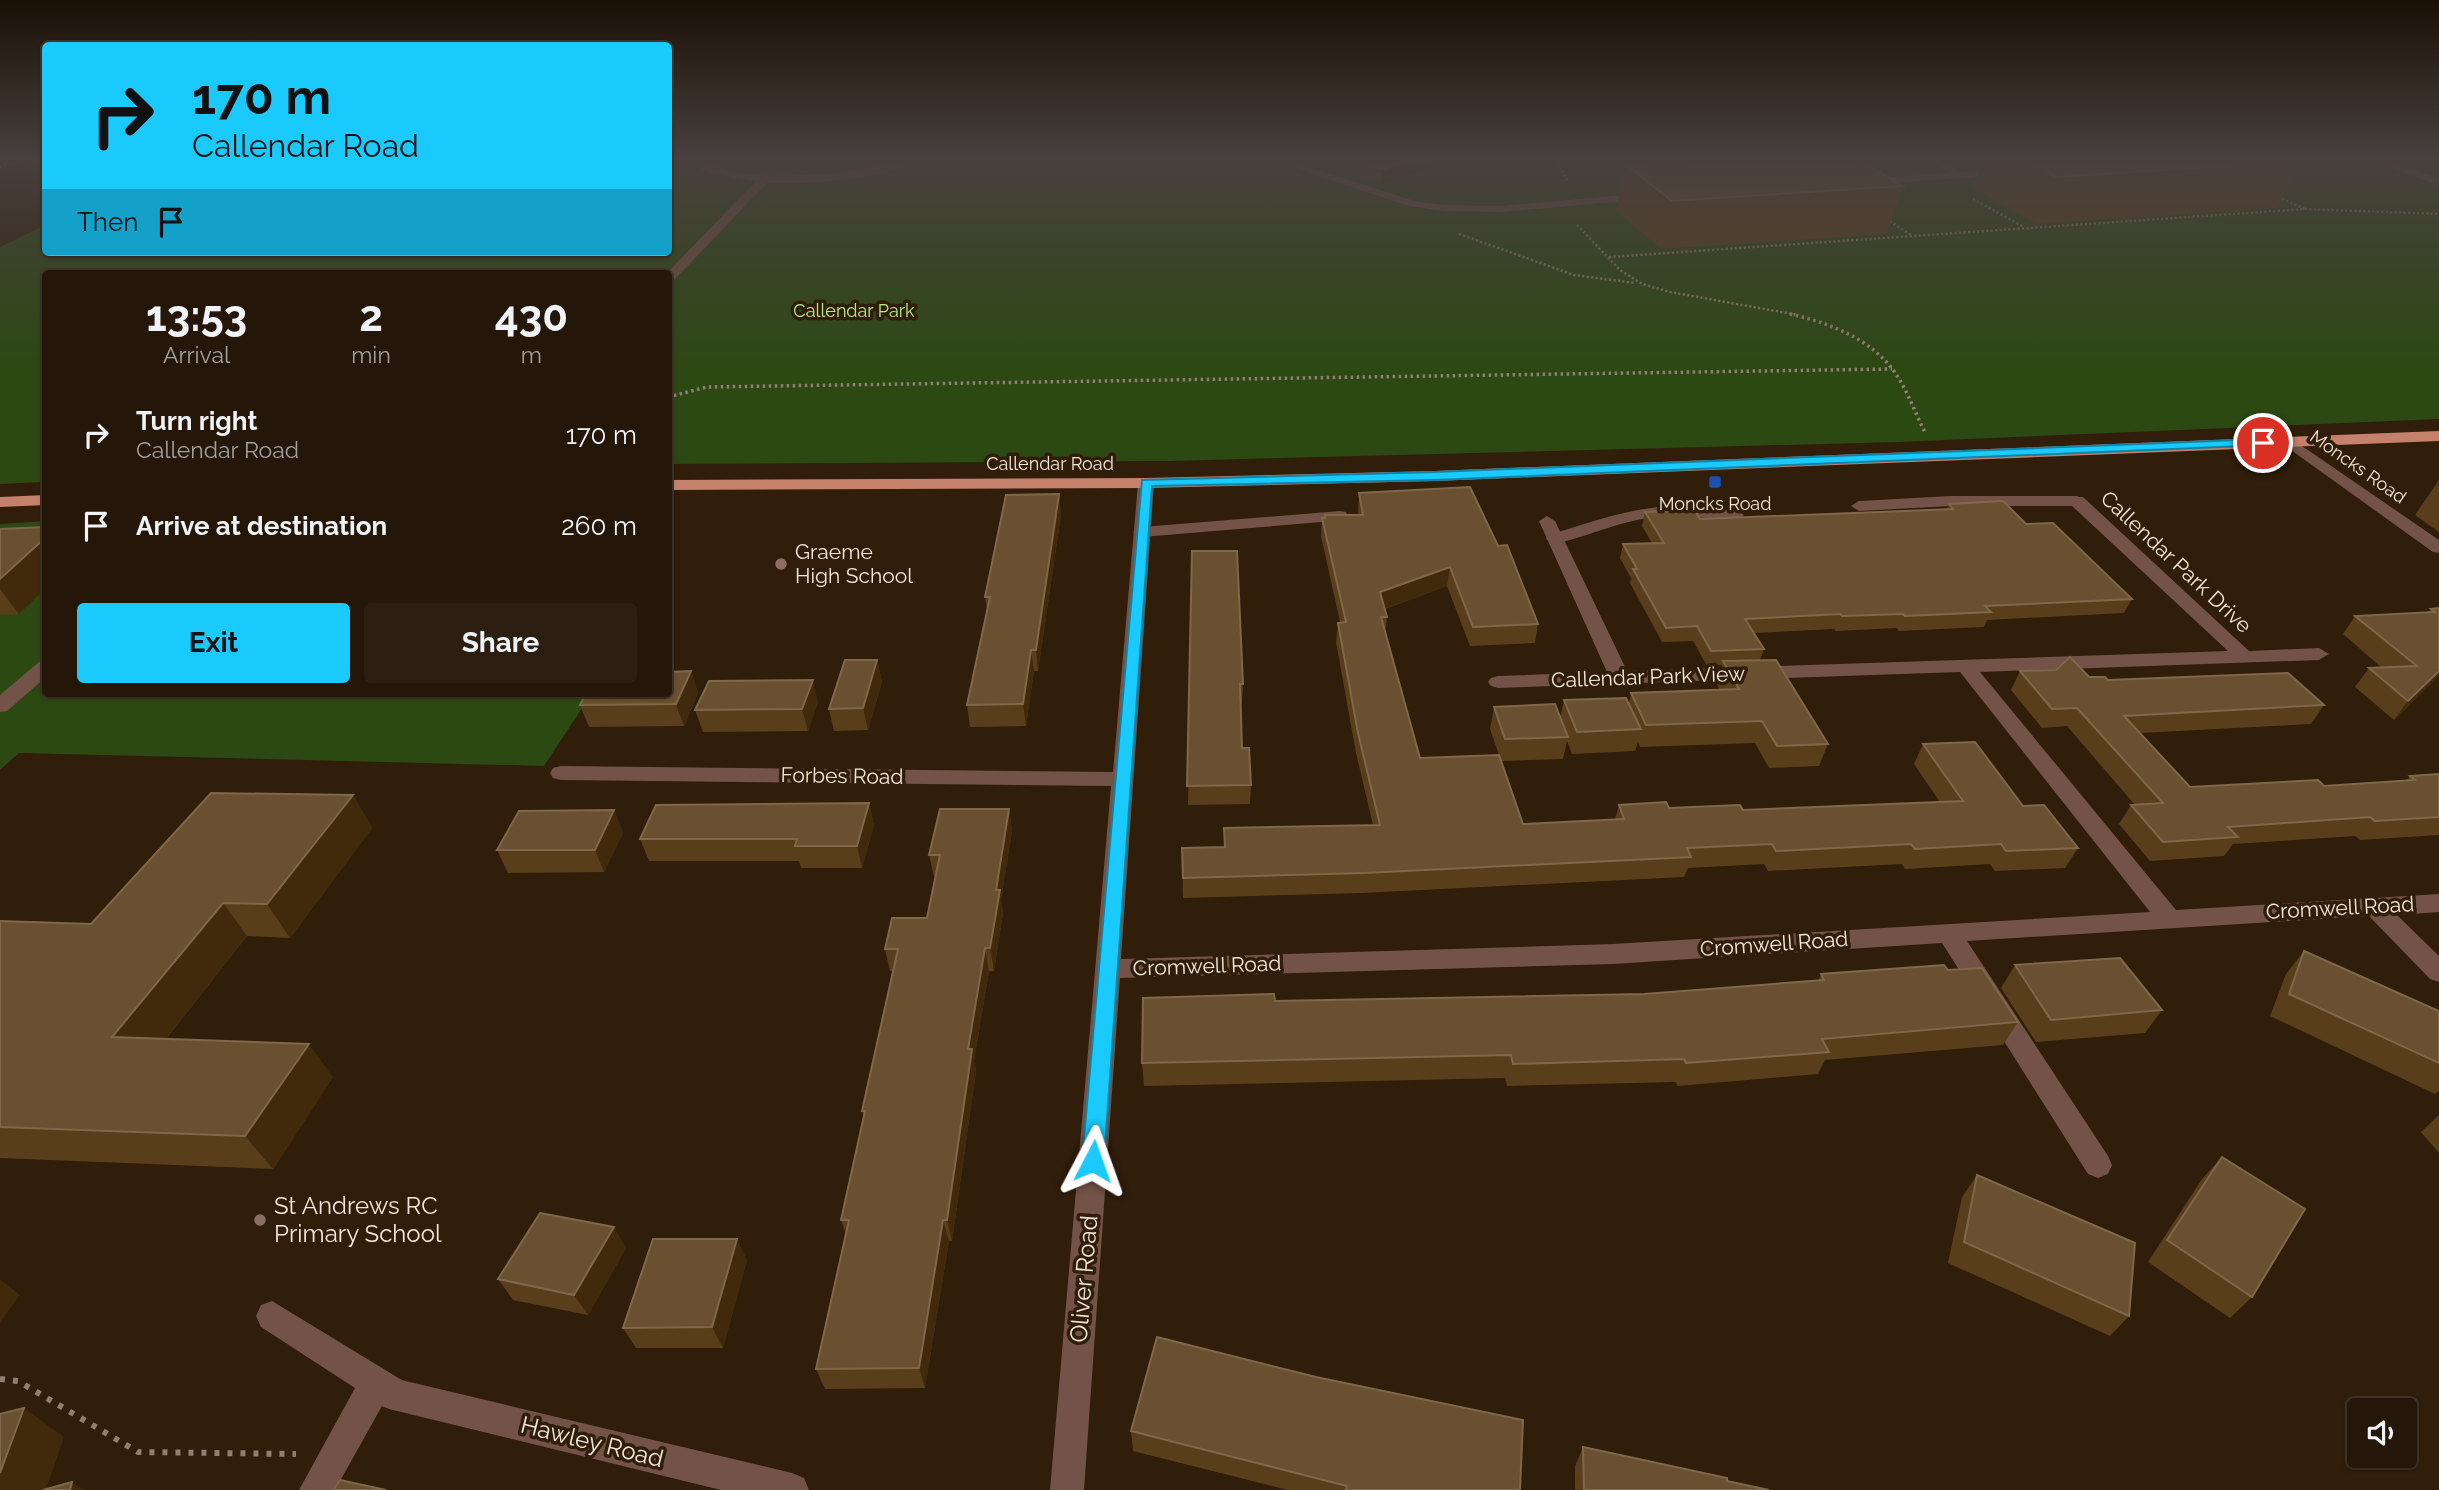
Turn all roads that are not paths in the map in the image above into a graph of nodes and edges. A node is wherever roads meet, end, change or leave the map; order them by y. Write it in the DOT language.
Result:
graph roads {
  1 [pos="716,229"];
  2 [pos="672,275"];
  3 [pos="2439,436"];
  4 [pos="2290,442"];
  5 [pos="1146,483"];
  6 [pos="672,485"];
  7 [pos="42,500"];
  8 [pos="0,502"];
  9 [pos="1859,506"];
  10 [pos="1340,516"];
  11 [pos="1736,516"];
  12 [pos="1547,521"];
  13 [pos="1142,532"];
  14 [pos="1556,539"];
  15 [pos="2439,548"];
  16 [pos="2319,654"];
  17 [pos="2245,657"];
  18 [pos="1965,666"];
  19 [pos="42,669"];
  20 [pos="1620,678"];
  21 [pos="1498,682"];
  22 [pos="0,706"];
  23 [pos="561,773"];
  24 [pos="1123,779"];
  25 [pos="2439,903"];
  26 [pos="2375,907"];
  27 [pos="2169,918"];
  28 [pos="1948,933"];
  29 [pos="1108,969"];
  30 [pos="2439,972"];
  31 [pos="2098,1165"];
  32 [pos="272,1316"];
  33 [pos="384,1389"];
  34 [pos="316,1490"];
  35 [pos="792,1490"];
  36 [pos="1067,1490"];
  1 -- 2 [label="street"];
  3 -- 4 [label="main road, Callendar Road"];
  4 -- 5 [label="main road, Callendar Road"];
  4 -- 15 [label="street, Moncks Road"];
  5 -- 6 [label="main road, Callendar Road"];
  5 -- 13 [label="street, Oliver Road"];
  7 -- 8 [label="main road"];
  9 -- 17 [label="street, Callendar Park Drive"];
  10 -- 13 [label="street"];
  11 -- 14 [label="street"];
  12 -- 14 [label="street"];
  13 -- 24 [label="street, Oliver Road"];
  14 -- 20 [label="street"];
  16 -- 17 [label="street, Callendar Park View"];
  17 -- 18 [label="street, Callendar Park View"];
  18 -- 20 [label="street, Callendar Park View"];
  18 -- 27 [label="street"];
  19 -- 22 [label="street"];
  20 -- 21 [label="street, Callendar Park View"];
  23 -- 24 [label="street, Forbes Road"];
  24 -- 29 [label="street, Oliver Road"];
  25 -- 26 [label="street, Cromwell Road"];
  26 -- 27 [label="street, Cromwell Road"];
  26 -- 30 [label="street"];
  27 -- 28 [label="street, Cromwell Road"];
  28 -- 29 [label="street, Cromwell Road"];
  28 -- 31 [label="street"];
  29 -- 36 [label="street, Oliver Road"];
  32 -- 33 [label="street"];
  33 -- 34 [label="street"];
  33 -- 35 [label="street, Hawley Road"];
}
